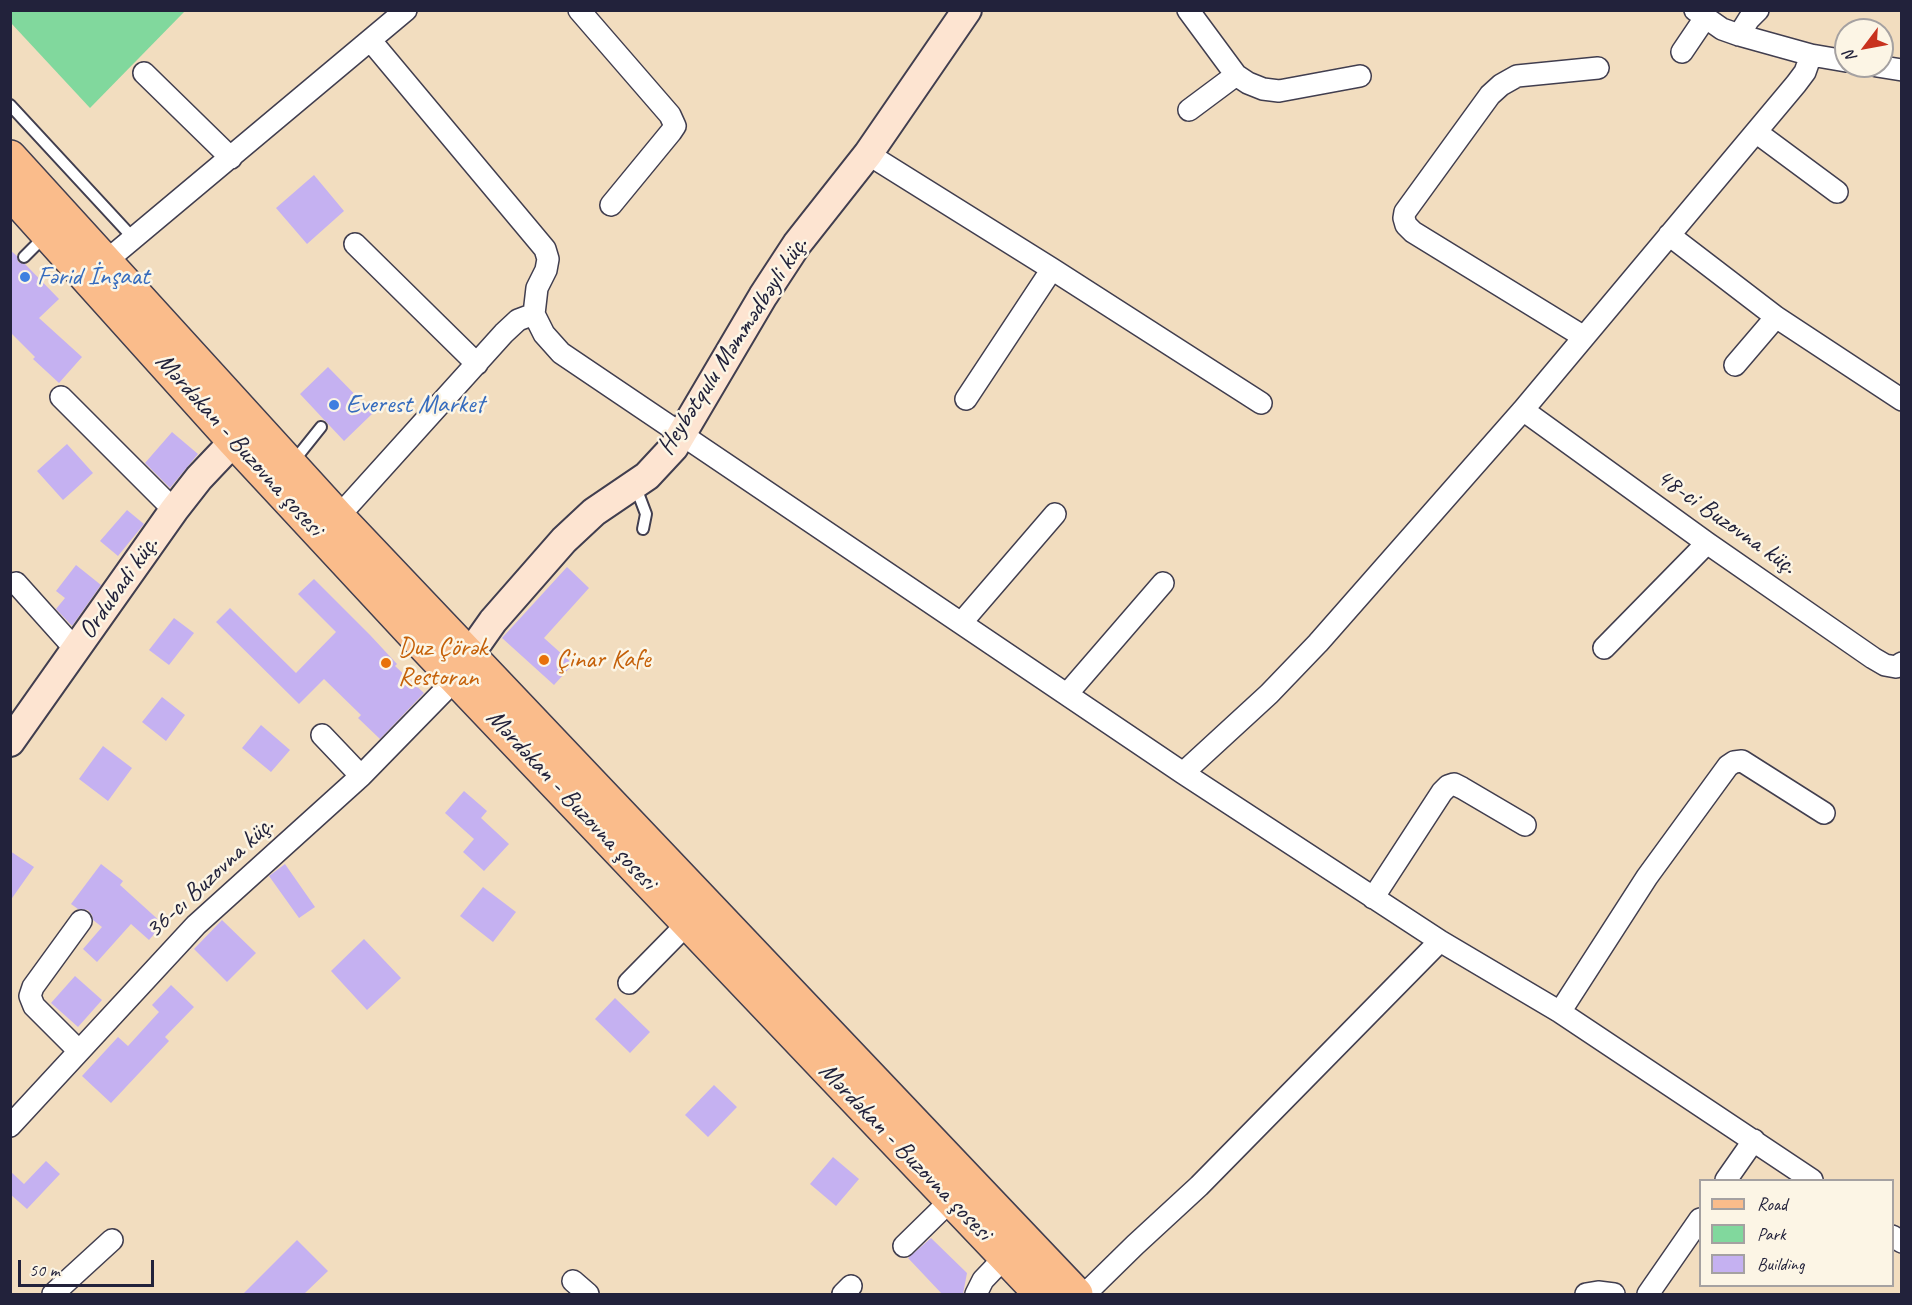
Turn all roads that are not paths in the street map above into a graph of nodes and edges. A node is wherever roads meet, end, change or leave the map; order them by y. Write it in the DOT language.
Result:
graph roads {
  1 [pos="406,10"];
  2 [pos="579,10"];
  3 [pos="968,10"];
  4 [pos="1188,10"];
  5 [pos="1758,10"];
  6 [pos="1700,14"];
  7 [pos="1739,35"];
  8 [pos="371,41"];
  9 [pos="1682,52"];
  10 [pos="1811,55"];
  11 [pos="1834,59"];
  12 [pos="1598,68"];
  13 [pos="144,73"];
  14 [pos="1236,75"];
  15 [pos="1360,76"];
  16 [pos="10,105"];
  17 [pos="1189,110"];
  18 [pos="1756,132"];
  19 [pos="868,154"];
  20 [pos="10,157"];
  21 [pos="231,158"];
  22 [pos="10,192"];
  23 [pos="1837,192"];
  24 [pos="611,205"];
  25 [pos="48,234"];
  26 [pos="1669,235"];
  27 [pos="134,238"];
  28 [pos="355,244"];
  29 [pos="24,257"];
  30 [pos="105,262"];
  31 [pos="1052,269"];
  32 [pos="534,314"];
  33 [pos="1776,317"];
  34 [pos="1584,337"];
  35 [pos="477,364"];
  36 [pos="1735,365"];
  37 [pos="61,397"];
  38 [pos="966,399"];
  39 [pos="1902,400"];
  40 [pos="1261,403"];
  41 [pos="1523,410"];
  42 [pos="321,428"];
  43 [pos="682,434"];
  44 [pos="234,441"];
  45 [pos="291,465"];
  46 [pos="635,485"];
  47 [pos="174,510"];
  48 [pos="1055,514"];
  49 [pos="338,517"];
  50 [pos="643,530"];
  51 [pos="1707,543"];
  52 [pos="1163,583"];
  53 [pos="16,584"];
  54 [pos="962,622"];
  55 [pos="1604,648"];
  56 [pos="76,650"];
  57 [pos="1902,663"];
  58 [pos="462,666"];
  59 [pos="1067,694"];
  60 [pos="322,735"];
  61 [pos="10,742"];
  62 [pos="1183,773"];
  63 [pos="361,776"];
  64 [pos="1824,813"];
  65 [pos="1525,825"];
  66 [pos="1373,898"];
  67 [pos="81,921"];
  68 [pos="687,924"];
  69 [pos="1440,941"];
  70 [pos="629,983"];
  71 [pos="1560,1012"];
  72 [pos="79,1051"];
  73 [pos="10,1126"];
  74 [pos="1754,1140"];
  75 [pos="1727,1179"];
  76 [pos="1811,1179"];
  77 [pos="951,1200"];
  78 [pos="1699,1222"];
  79 [pos="112,1240"];
  80 [pos="904,1246"];
  81 [pos="1005,1257"];
  82 [pos="53,1294"];
  83 [pos="976,1294"];
  84 [pos="1041,1294"];
  85 [pos="1076,1294"];
  86 [pos="1085,1294"];
  87 [pos="1586,1294"];
  88 [pos="1614,1294"];
  89 [pos="1647,1294"];
  1 -- 8 [label="street"];
  2 -- 24 [label="street"];
  3 -- 19 [label="street, Heybətqulu Məmmədbəyli küç."];
  4 -- 14 [label="street"];
  5 -- 7 [label="street"];
  6 -- 7 [label="street"];
  6 -- 9 [label="street"];
  7 -- 10 [label="street"];
  8 -- 21 [label="street"];
  8 -- 32 [label="street"];
  10 -- 11 [label="street"];
  10 -- 18 [label="street"];
  12 -- 34 [label="street"];
  13 -- 21 [label="street"];
  14 -- 15 [label="street"];
  14 -- 17 [label="street"];
  16 -- 27 [label="lane"];
  18 -- 23 [label="street"];
  18 -- 26 [label="street"];
  19 -- 31 [label="street"];
  19 -- 43 [label="street, Heybətqulu Məmmədbəyli küç."];
  20 -- 30 [label="main road, Mərdəkan - Buzovna şosesi"];
  21 -- 27 [label="street"];
  22 -- 25 [label="main road, Mərdəkan - Buzovna şosesi"];
  25 -- 29 [label="lane"];
  25 -- 44 [label="main road, Mərdəkan - Buzovna şosesi"];
  26 -- 33 [label="street"];
  26 -- 34 [label="street"];
  27 -- 30 [label="street"];
  28 -- 35 [label="street"];
  30 -- 45 [label="main road, Mərdəkan - Buzovna şosesi"];
  31 -- 38 [label="street"];
  31 -- 40 [label="street"];
  32 -- 35 [label="street"];
  32 -- 43 [label="street"];
  33 -- 36 [label="street"];
  33 -- 39 [label="street"];
  34 -- 41 [label="street"];
  35 -- 49 [label="street"];
  37 -- 47 [label="street"];
  41 -- 51 [label="street, 48-ci Buzovna küç."];
  41 -- 62 [label="street"];
  42 -- 45 [label="lane"];
  43 -- 46 [label="street, Heybətqulu Məmmədbəyli küç."];
  43 -- 54 [label="street"];
  44 -- 47 [label="street, Ordubadi küç."];
  44 -- 58 [label="main road, Mərdəkan - Buzovna şosesi"];
  45 -- 49 [label="main road, Mərdəkan - Buzovna şosesi"];
  46 -- 50 [label="lane"];
  46 -- 58 [label="street, Heybətqulu Məmmədbəyli küç."];
  47 -- 56 [label="street, Ordubadi küç."];
  48 -- 54 [label="street"];
  49 -- 58 [label="main road, Mərdəkan - Buzovna şosesi"];
  51 -- 55 [label="street"];
  51 -- 57 [label="street, 48-ci Buzovna küç."];
  52 -- 59 [label="street"];
  53 -- 56 [label="street"];
  54 -- 59 [label="street"];
  56 -- 61 [label="street, Ordubadi küç."];
  58 -- 63 [label="street, 36-cı Buzovna küç."];
  58 -- 68 [label="main road, Mərdəkan - Buzovna şosesi"];
  58 -- 85 [label="main road"];
  59 -- 62 [label="street"];
  60 -- 63 [label="street"];
  62 -- 66 [label="street"];
  63 -- 72 [label="street, 36-cı Buzovna küç."];
  64 -- 71 [label="street"];
  65 -- 66 [label="street"];
  66 -- 69 [label="street"];
  67 -- 72 [label="street"];
  68 -- 70 [label="street"];
  68 -- 77 [label="main road, Mərdəkan - Buzovna şosesi"];
  69 -- 71 [label="street"];
  69 -- 86 [label="street"];
  71 -- 74 [label="street"];
  72 -- 73 [label="street, 36-cı Buzovna küç."];
  74 -- 75 [label="street"];
  74 -- 76 [label="street"];
  77 -- 80 [label="street"];
  77 -- 81 [label="main road, Mərdəkan - Buzovna şosesi"];
  78 -- 89 [label="street"];
  79 -- 82 [label="street"];
  81 -- 83 [label="street"];
  81 -- 84 [label="main road, Mərdəkan - Buzovna şosesi"];
  87 -- 88 [label="street"];
}
